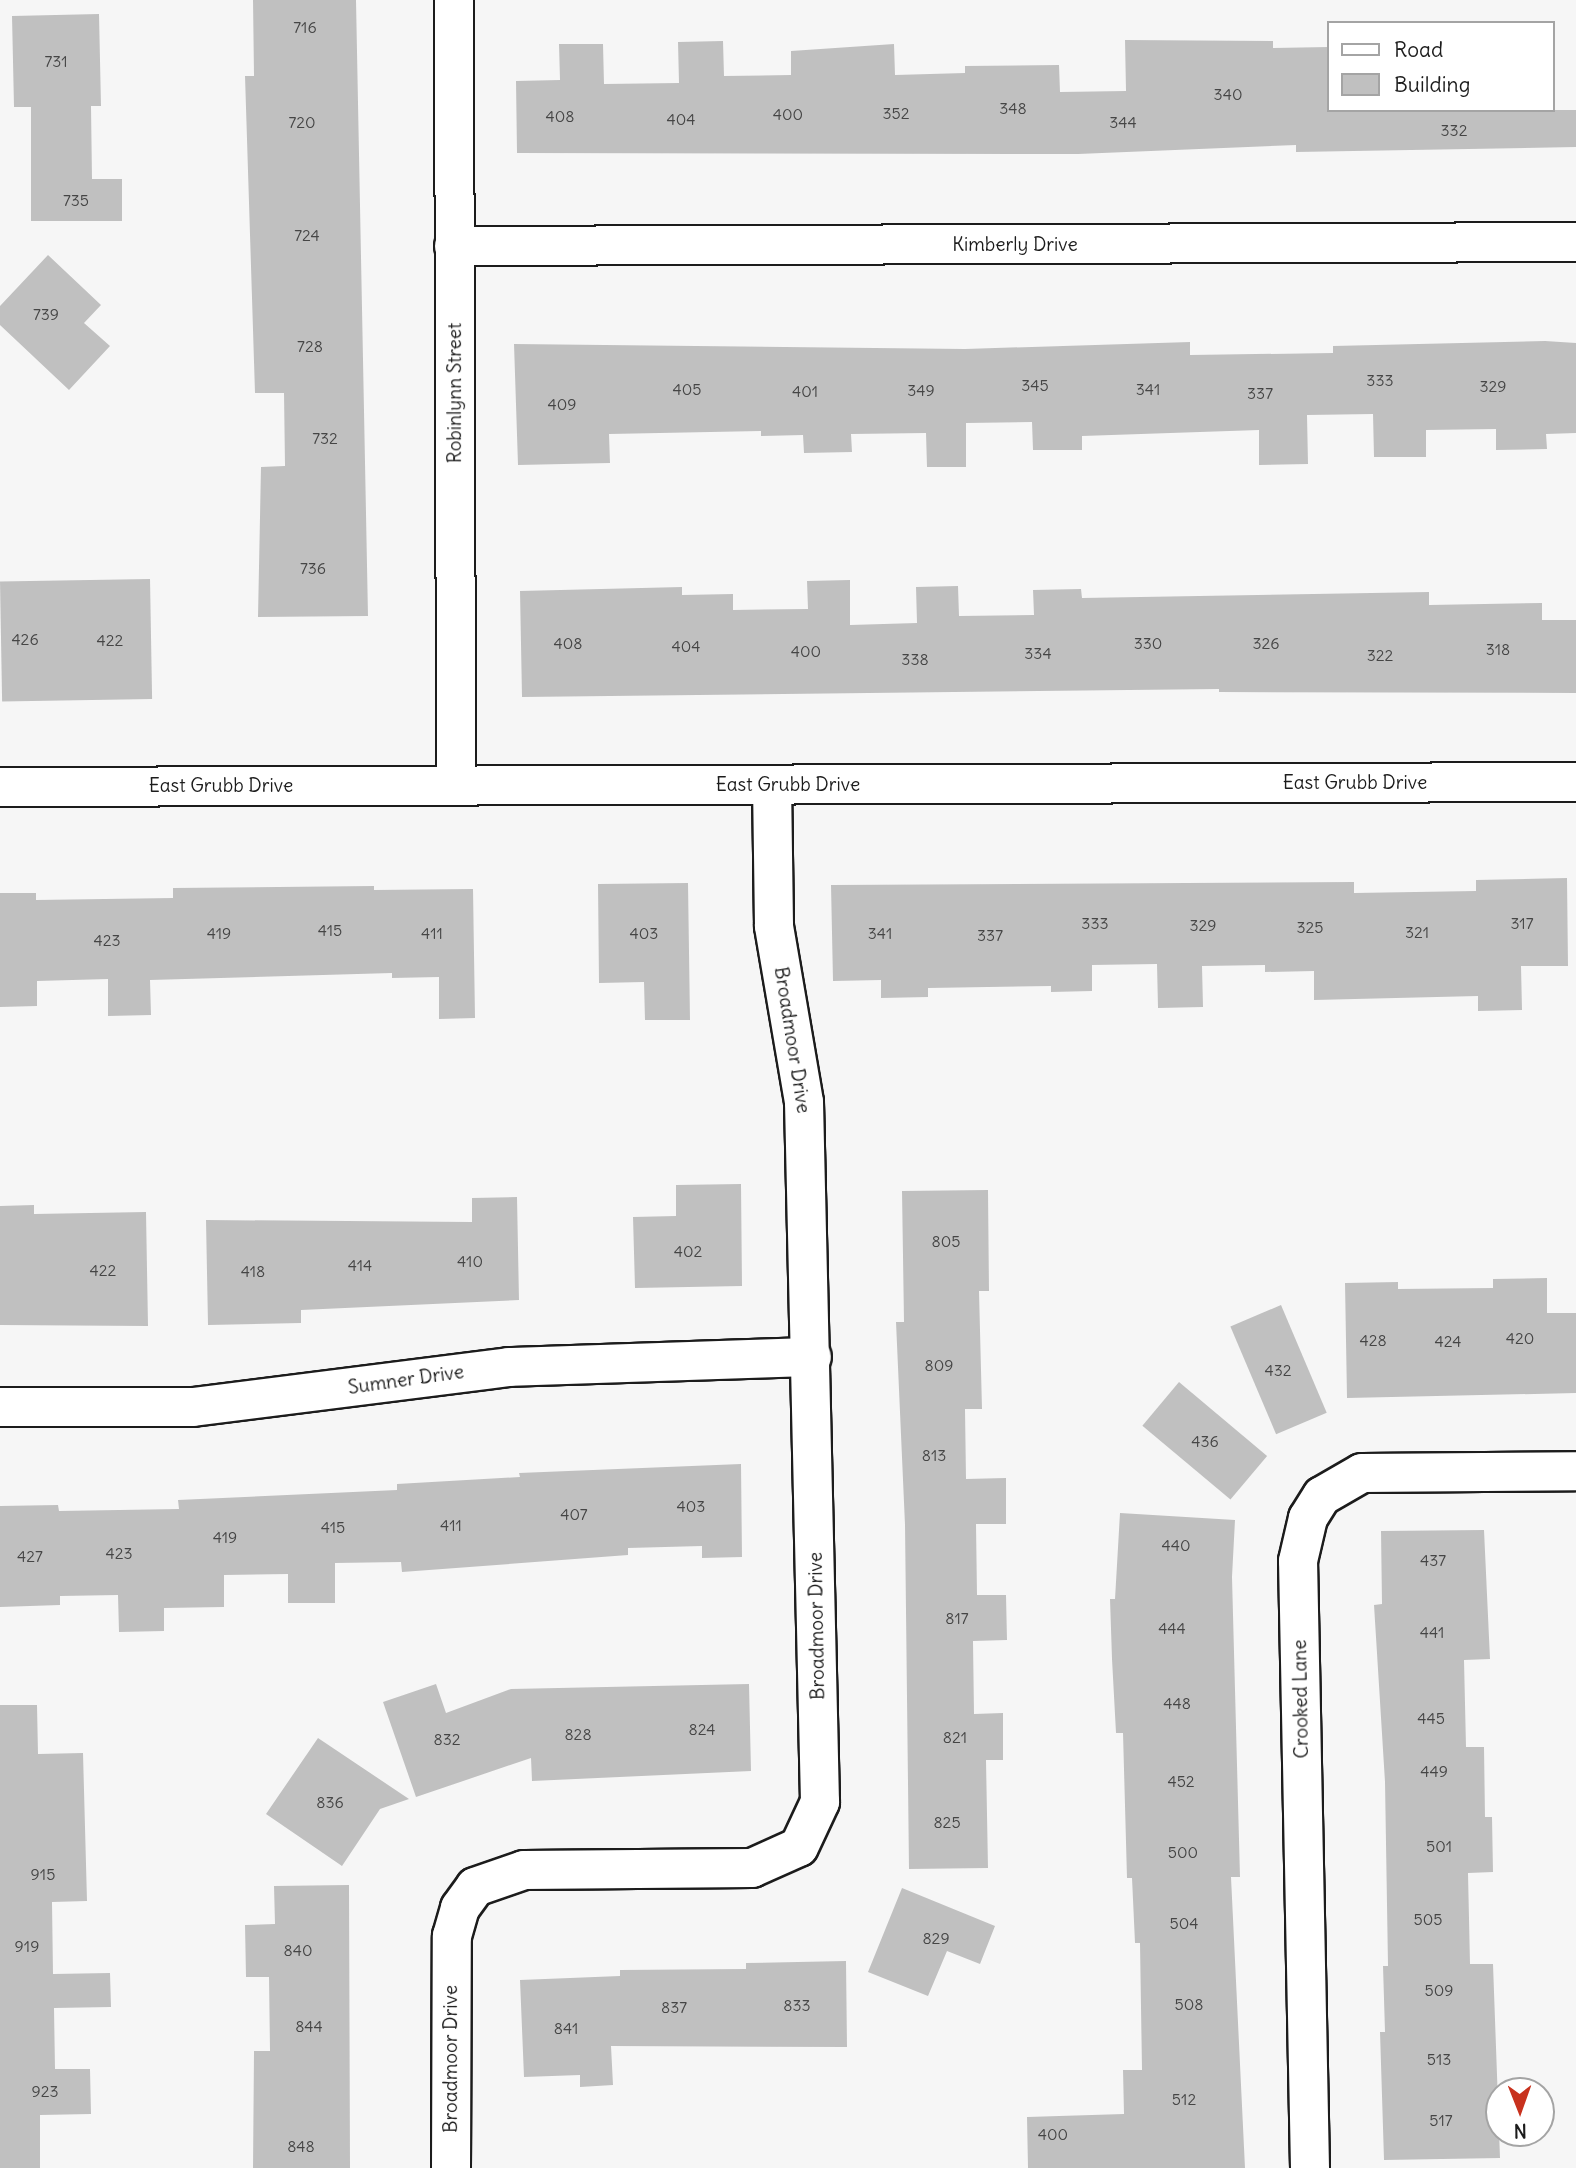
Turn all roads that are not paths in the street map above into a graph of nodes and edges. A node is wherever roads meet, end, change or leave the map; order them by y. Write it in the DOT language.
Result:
graph roads {
  1 [pos="454,0"];
  2 [pos="1576,242"];
  3 [pos="454,246"];
  4 [pos="1576,782"];
  5 [pos="772,785"];
  6 [pos="456,786"];
  7 [pos="0,787"];
  8 [pos="812,1357"];
  9 [pos="0,1408"];
  10 [pos="1576,1471"];
  11 [pos="451,2168"];
  12 [pos="1310,2168"];
  1 -- 3 [label="street, Robinlynn Street"];
  2 -- 3 [label="street, Kimberly Drive"];
  3 -- 6 [label="street, Robinlynn Street"];
  4 -- 5 [label="street, East Grubb Drive"];
  5 -- 6 [label="street, East Grubb Drive"];
  5 -- 8 [label="street, Broadmoor Drive"];
  6 -- 7 [label="street, East Grubb Drive"];
  8 -- 9 [label="street, Sumner Drive"];
  8 -- 11 [label="street, Broadmoor Drive"];
  10 -- 12 [label="street, Crooked Lane"];
}
